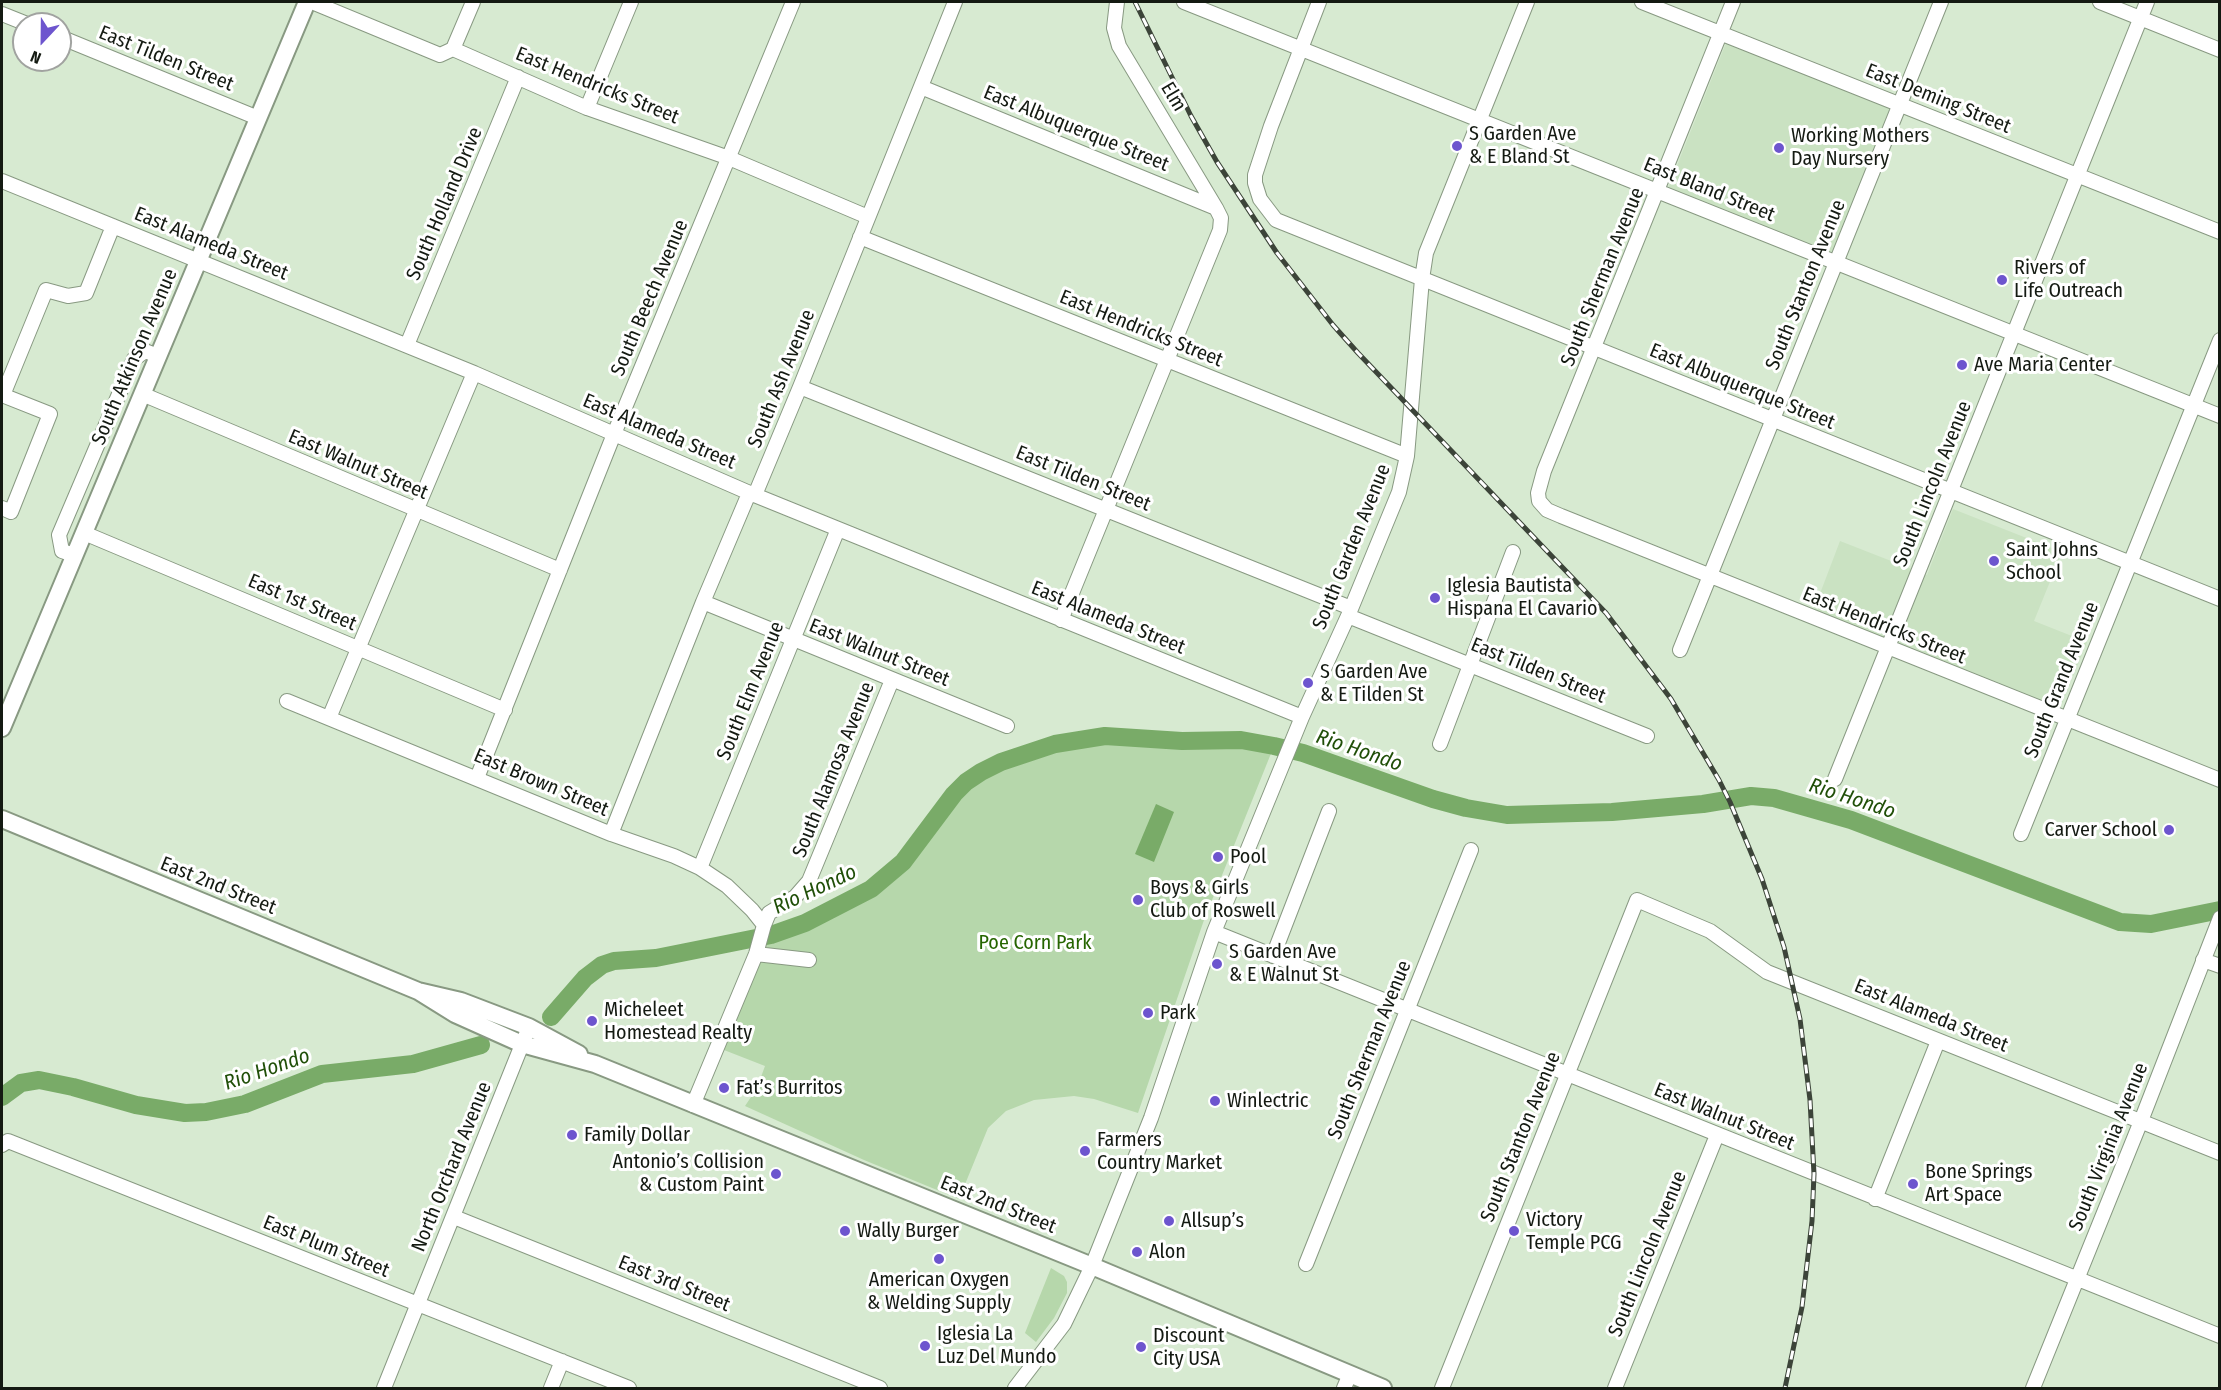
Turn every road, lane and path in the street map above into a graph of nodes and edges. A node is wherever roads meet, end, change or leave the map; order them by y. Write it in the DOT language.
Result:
graph roads {
  1 [pos="307,2"];
  2 [pos="312,2"];
  3 [pos="472,2"];
  4 [pos="631,2"];
  5 [pos="793,2"];
  6 [pos="955,2"];
  7 [pos="1117,2"];
  8 [pos="1184,2"];
  9 [pos="1320,2"];
  10 [pos="1527,2"];
  11 [pos="1642,2"];
  12 [pos="1734,2"];
  13 [pos="1941,2"];
  14 [pos="2100,2"];
  15 [pos="2147,2"];
  16 [pos="2141,18"];
  17 [pos="1721,33"];
  18 [pos="72,42"];
  19 [pos="1301,47"];
  20 [pos="453,49"];
  21 [pos="2220,50"];
  22 [pos="518,77"];
  23 [pos="921,87"];
  24 [pos="1899,104"];
  25 [pos="587,108"];
  26 [pos="258,118"];
  27 [pos="1480,119"];
  28 [pos="729,158"];
  29 [pos="2077,176"];
  30 [pos="2,181"];
  31 [pos="1659,190"];
  32 [pos="1216,207"];
  33 [pos="868,217"];
  34 [pos="113,226"];
  35 [pos="2220,232"];
  36 [pos="860,237"];
  37 [pos="198,260"];
  38 [pos="1836,262"];
  39 [pos="1422,279"];
  40 [pos="2014,334"];
  41 [pos="2220,340"];
  42 [pos="407,345"];
  43 [pos="1595,349"];
  44 [pos="158,356"];
  45 [pos="1166,360"];
  46 [pos="474,373"];
  47 [pos="800,387"];
  48 [pos="142,394"];
  49 [pos="2,395"];
  50 [pos="2193,405"];
  51 [pos="2220,416"];
  52 [pos="1773,421"];
  53 [pos="614,434"];
  54 [pos="1407,456"];
  55 [pos="1951,492"];
  56 [pos="752,494"];
  57 [pos="1539,501"];
  58 [pos="2,508"];
  59 [pos="1106,510"];
  60 [pos="416,511"];
  61 [pos="838,529"];
  62 [pos="84,532"];
  63 [pos="1513,552"];
  64 [pos="74,555"];
  65 [pos="2130,563"];
  66 [pos="560,570"];
  67 [pos="1709,577"];
  68 [pos="2220,599"];
  69 [pos="703,602"];
  70 [pos="1349,612"];
  71 [pos="1061,620"];
  72 [pos="793,638"];
  73 [pos="359,648"];
  74 [pos="1887,648"];
  75 [pos="1680,650"];
  76 [pos="1469,665"];
  77 [pos="892,680"];
  78 [pos="287,701"];
  79 [pos="505,710"];
  80 [pos="329,717"];
  81 [pos="1302,717"];
  82 [pos="2067,719"];
  83 [pos="1007,726"];
  84 [pos="2,728"];
  85 [pos="1647,736"];
  86 [pos="1440,744"];
  87 [pos="477,778"];
  88 [pos="1835,779"];
  89 [pos="2220,780"];
  90 [pos="1329,811"];
  91 [pos="2,819"];
  92 [pos="611,834"];
  93 [pos="2021,834"];
  94 [pos="1471,850"];
  95 [pos="700,868"];
  96 [pos="1637,900"];
  97 [pos="2219,919"];
  98 [pos="764,927"];
  99 [pos="1214,932"];
  100 [pos="758,950"];
  101 [pos="1273,956"];
  102 [pos="809,960"];
  103 [pos="2204,960"];
  104 [pos="2220,966"];
  105 [pos="418,991"];
  106 [pos="1406,1010"];
  107 [pos="529,1027"];
  108 [pos="1938,1041"];
  109 [pos="522,1044"];
  110 [pos="595,1064"];
  111 [pos="1567,1073"];
  112 [pos="693,1105"];
  113 [pos="2141,1121"];
  114 [pos="1717,1135"];
  115 [pos="5,1143"];
  116 [pos="2220,1153"];
  117 [pos="1875,1199"];
  118 [pos="454,1216"];
  119 [pos="1306,1264"];
  120 [pos="1092,1266"];
  121 [pos="2077,1280"];
  122 [pos="418,1305"];
  123 [pos="2220,1336"];
  124 [pos="562,1361"];
  125 [pos="1347,1382"];
  126 [pos="384,1389"];
  127 [pos="551,1389"];
  128 [pos="629,1389"];
  129 [pos="880,1389"];
  130 [pos="1015,1389"];
  131 [pos="1383,1389"];
  132 [pos="1442,1389"];
  133 [pos="1615,1389"];
  134 [pos="2033,1389"];
  1 -- 26 [label="main road, South Atkinson Avenue"];
  2 -- 20 [label="street, East Hendricks Street"];
  3 -- 20 [label="street"];
  4 -- 25 [label="street"];
  5 -- 28 [label="street, South Beech Avenue"];
  6 -- 23 [label="street, South Ash Avenue"];
  7 -- 32 [label="street, Elm"];
  8 -- 19 [label="street, East Bland Street"];
  9 -- 19 [label="street"];
  10 -- 27 [label="street, South Garden Avenue"];
  11 -- 17 [label="street, East Deming Street"];
  12 -- 17 [label="street, South Sherman Avenue"];
  13 -- 24 [label="street, South Stanton Avenue"];
  14 -- 16 [label="street"];
  15 -- 16 [label="street, South Lincoln Avenue"];
  16 -- 21 [label="street"];
  16 -- 29 [label="street, South Lincoln Avenue"];
  17 -- 24 [label="street, East Deming Street"];
  17 -- 31 [label="street, South Sherman Avenue"];
  18 -- 26 [label="street, East Tilden Street"];
  19 -- 27 [label="street, East Bland Street"];
  19 -- 39 [label="street, East Albuquerque Street"];
  20 -- 22 [label="street, East Hendricks Street"];
  22 -- 25 [label="street, East Hendricks Street"];
  22 -- 42 [label="street, South Holland Drive"];
  23 -- 32 [label="street, East Albuquerque Street"];
  23 -- 33 [label="street, South Ash Avenue"];
  24 -- 29 [label="street, East Deming Street"];
  24 -- 38 [label="street, South Stanton Avenue"];
  25 -- 28 [label="street, East Hendricks Street"];
  26 -- 37 [label="main road, South Atkinson Avenue"];
  27 -- 31 [label="street, East Bland Street"];
  27 -- 39 [label="street, South Garden Avenue"];
  28 -- 33 [label="street, East Hendricks Street"];
  28 -- 53 [label="street, South Beech Avenue"];
  29 -- 35 [label="street, East Deming Street"];
  29 -- 40 [label="street, South Lincoln Avenue"];
  30 -- 34 [label="street, East Alameda Street"];
  31 -- 38 [label="street, East Bland Street"];
  31 -- 43 [label="street, South Sherman Avenue"];
  32 -- 45 [label="street"];
  33 -- 36 [label="street, South Ash Avenue"];
  34 -- 37 [label="street, East Alameda Street"];
  34 -- 49 [label="street"];
  36 -- 45 [label="street, East Hendricks Street"];
  36 -- 47 [label="street, South Ash Avenue"];
  37 -- 42 [label="street, East Alameda Street"];
  37 -- 44 [label="main road, South Atkinson Avenue"];
  38 -- 40 [label="street, East Bland Street"];
  38 -- 52 [label="street, South Stanton Avenue"];
  39 -- 43 [label="street, East Albuquerque Street"];
  39 -- 54 [label="street, South Garden Avenue"];
  40 -- 50 [label="street, East Bland Street"];
  40 -- 55 [label="street, South Lincoln Avenue"];
  41 -- 50 [label="street, South Grand Avenue"];
  42 -- 46 [label="street, East Alameda Street"];
  43 -- 52 [label="street, East Albuquerque Street"];
  43 -- 57 [label="street, South Sherman Avenue"];
  44 -- 48 [label="main road, South Atkinson Avenue"];
  44 -- 64 [label="street"];
  45 -- 54 [label="street, East Hendricks Street"];
  45 -- 59 [label="street"];
  46 -- 53 [label="street, East Alameda Street"];
  46 -- 60 [label="street"];
  47 -- 56 [label="street, South Ash Avenue"];
  47 -- 59 [label="street, East Tilden Street"];
  48 -- 60 [label="street, East Walnut Street"];
  48 -- 62 [label="main road, South Atkinson Avenue"];
  49 -- 58 [label="street"];
  50 -- 51 [label="street, East Bland Street"];
  50 -- 65 [label="street, South Grand Avenue"];
  52 -- 55 [label="street, East Albuquerque Street"];
  52 -- 67 [label="street, South Stanton Avenue"];
  53 -- 56 [label="street, East Alameda Street"];
  53 -- 66 [label="street, South Beech Avenue"];
  54 -- 70 [label="street, South Garden Avenue"];
  55 -- 65 [label="street, East Albuquerque Street"];
  55 -- 74 [label="street, South Lincoln Avenue"];
  56 -- 61 [label="street, East Alameda Street"];
  56 -- 69 [label="street, South Ash Avenue"];
  57 -- 67 [label="street, East Hendricks Street"];
  59 -- 70 [label="street, East Tilden Street"];
  59 -- 71 [label="street"];
  60 -- 66 [label="street, East Walnut Street"];
  60 -- 73 [label="street"];
  61 -- 71 [label="street, East Alameda Street"];
  61 -- 72 [label="street, South Elm Avenue"];
  62 -- 64 [label="main road, South Atkinson Avenue"];
  62 -- 73 [label="street, East 1st Street"];
  63 -- 76 [label="street"];
  64 -- 84 [label="main road, South Atkinson Avenue"];
  65 -- 68 [label="street, East Albuquerque Street"];
  65 -- 82 [label="street, South Grand Avenue"];
  66 -- 79 [label="street, South Beech Avenue"];
  67 -- 74 [label="street, East Hendricks Street"];
  67 -- 75 [label="street, South Stanton Avenue"];
  69 -- 72 [label="street, East Walnut Street"];
  69 -- 92 [label="street, South Ash Avenue"];
  70 -- 76 [label="street, East Tilden Street"];
  70 -- 81 [label="street, South Garden Avenue"];
  71 -- 81 [label="street, East Alameda Street"];
  72 -- 77 [label="street, East Walnut Street"];
  72 -- 95 [label="street, South Elm Avenue"];
  73 -- 79 [label="street, East 1st Street"];
  73 -- 80 [label="street"];
  74 -- 82 [label="street, East Hendricks Street"];
  74 -- 88 [label="street, South Lincoln Avenue"];
  76 -- 85 [label="street, East Tilden Street"];
  76 -- 86 [label="street"];
  77 -- 83 [label="street, East Walnut Street"];
  77 -- 98 [label="street, South Alamosa Avenue"];
  78 -- 80 [label="street, East Brown Street"];
  79 -- 87 [label="street, South Beech Avenue"];
  80 -- 87 [label="street, East Brown Street"];
  81 -- 99 [label="street, South Garden Avenue"];
  82 -- 89 [label="street, East Hendricks Street"];
  82 -- 93 [label="street, South Grand Avenue"];
  87 -- 92 [label="street, East Brown Street"];
  90 -- 101 [label="street"];
  91 -- 105 [label="main road, East 2nd Street"];
  92 -- 95 [label="street, East Brown Street"];
  94 -- 106 [label="street, South Sherman Avenue"];
  95 -- 98 [label="street, East Brown Street"];
  96 -- 108 [label="street, East Alameda Street"];
  96 -- 111 [label="street, South Stanton Avenue"];
  97 -- 103 [label="street, South Virginia Avenue"];
  98 -- 100 [label="street"];
  99 -- 101 [label="street, East Walnut Street"];
  99 -- 120 [label="street, South Garden Avenue"];
  100 -- 102 [label="street"];
  100 -- 112 [label="street"];
  101 -- 106 [label="street, East Walnut Street"];
  103 -- 104 [label="street"];
  103 -- 113 [label="street, South Virginia Avenue"];
  105 -- 107 [label="main road, East 2nd Street"];
  105 -- 109 [label="main road, East 2nd Street"];
  106 -- 111 [label="street, East Walnut Street"];
  106 -- 119 [label="street, South Sherman Avenue"];
  107 -- 109 [label="street, North Orchard Avenue"];
  107 -- 110 [label="main road, East 2nd Street"];
  108 -- 113 [label="street, East Alameda Street"];
  108 -- 117 [label="street"];
  109 -- 110 [label="main road, East 2nd Street"];
  109 -- 118 [label="street, North Orchard Avenue"];
  110 -- 112 [label="main road, East 2nd Street"];
  111 -- 114 [label="street, East Walnut Street"];
  111 -- 132 [label="street, South Stanton Avenue"];
  112 -- 120 [label="main road, East 2nd Street"];
  113 -- 116 [label="street, East Alameda Street"];
  113 -- 121 [label="street, South Virginia Avenue"];
  114 -- 117 [label="street, East Walnut Street"];
  114 -- 133 [label="street, South Lincoln Avenue"];
  115 -- 122 [label="street, East Plum Street"];
  117 -- 121 [label="street, East Walnut Street"];
  118 -- 122 [label="street, North Orchard Avenue"];
  118 -- 129 [label="street, East 3rd Street"];
  120 -- 125 [label="main road, East 2nd Street"];
  120 -- 130 [label="street, South Garden Avenue"];
  121 -- 123 [label="street, East Walnut Street"];
  121 -- 134 [label="street, South Virginia Avenue"];
  122 -- 124 [label="street, East Plum Street"];
  122 -- 126 [label="street, North Orchard Avenue"];
  124 -- 127 [label="street"];
  124 -- 128 [label="street, East Plum Street"];
  125 -- 131 [label="main road, East 2nd Street"];
}
